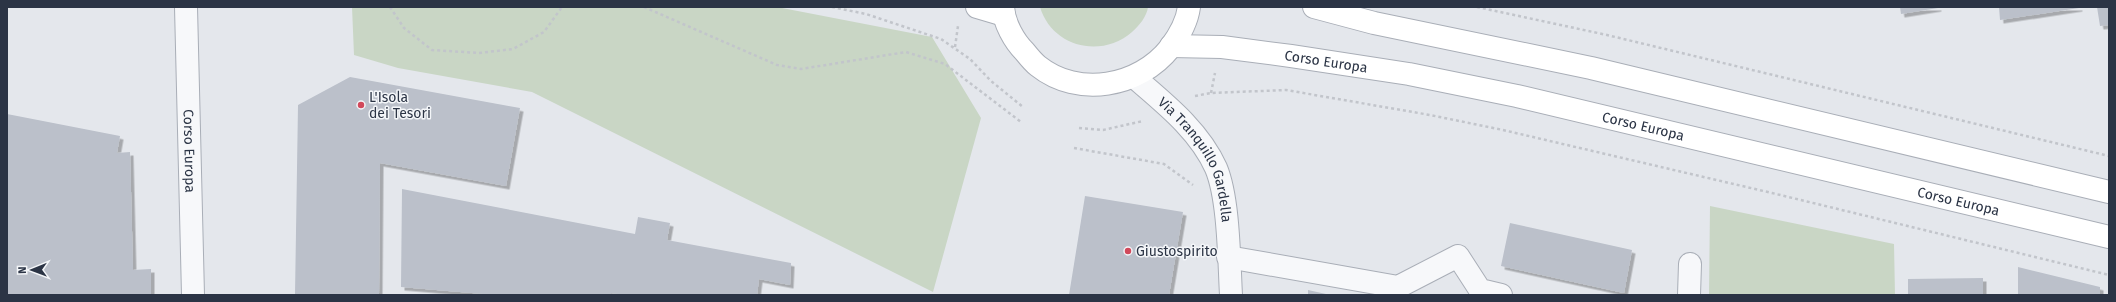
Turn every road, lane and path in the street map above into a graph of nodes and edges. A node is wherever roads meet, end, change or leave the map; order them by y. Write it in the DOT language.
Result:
graph roads {
  1 [pos="186,7"];
  2 [pos="390,7"];
  3 [pos="562,7"];
  4 [pos="644,7"];
  5 [pos="832,7"];
  6 [pos="977,7"];
  7 [pos="1189,7"];
  8 [pos="1314,7"];
  9 [pos="1477,7"];
  10 [pos="1003,11"];
  11 [pos="958,26"];
  12 [pos="1171,46"];
  13 [pos="955,47"];
  14 [pos="1216,69"];
  15 [pos="1134,77"];
  16 [pos="1211,93"];
  17 [pos="1189,97"];
  18 [pos="1023,107"];
  19 [pos="1145,120"];
  20 [pos="1021,122"];
  21 [pos="1079,128"];
  22 [pos="1074,148"];
  23 [pos="2109,156"];
  24 [pos="1198,188"];
  25 [pos="2109,192"];
  26 [pos="2109,237"];
  27 [pos="1228,257"];
  28 [pos="1690,264"];
  29 [pos="2109,275"];
  30 [pos="1490,294"];
  31 [pos="194,295"];
  32 [pos="1231,295"];
  33 [pos="1689,295"];
  1 -- 31 [label="street, Corso Europa"];
  2 -- 3 [label="path"];
  4 -- 20 [label="path"];
  5 -- 13 [label="path"];
  6 -- 10 [label="main road"];
  7 -- 12 [label="main road"];
  8 -- 25 [label="main road"];
  9 -- 23 [label="path"];
  10 -- 15 [label="main road"];
  11 -- 13 [label="path"];
  12 -- 15 [label="main road"];
  12 -- 26 [label="main road, Corso Europa"];
  13 -- 18 [label="path"];
  14 -- 16 [label="path"];
  15 -- 27 [label="street, Via Tranquillo Gardella"];
  16 -- 17 [label="path"];
  16 -- 29 [label="path"];
  19 -- 21 [label="path"];
  22 -- 24 [label="path"];
  27 -- 30 [label="street"];
  27 -- 32 [label="street, Via Tranquillo Gardella"];
  28 -- 33 [label="street"];
}
